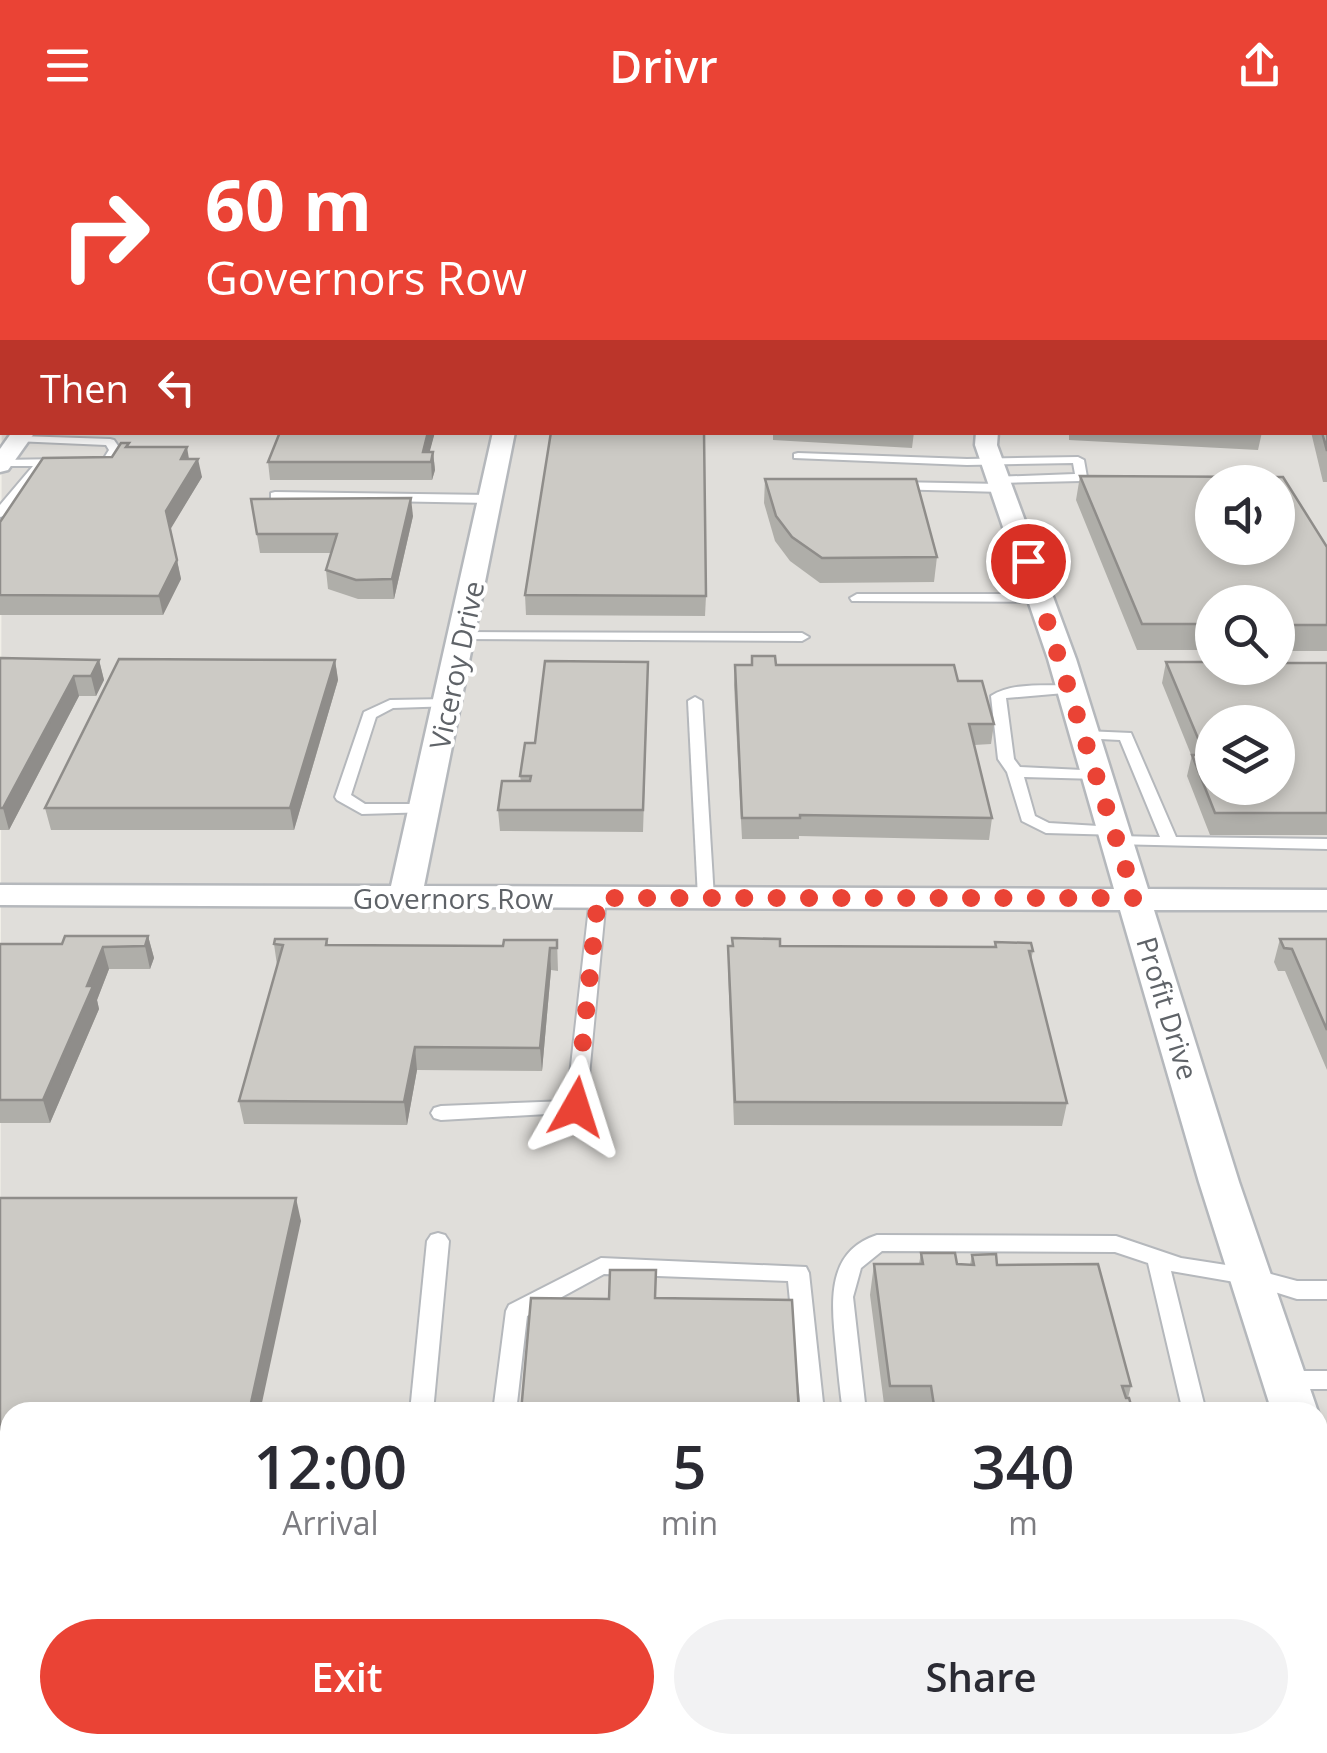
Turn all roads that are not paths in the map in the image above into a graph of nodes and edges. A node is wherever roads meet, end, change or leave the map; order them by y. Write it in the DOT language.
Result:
graph roads {
  1 [pos="10,435"];
  2 [pos="51,435"];
  3 [pos="503,435"];
  4 [pos="798,456"];
  5 [pos="42,462"];
  6 [pos="1,464"];
  7 [pos="995,465"];
  8 [pos="888,486"];
  9 [pos="274,496"];
  10 [pos="490,499"];
  11 [pos="0,513"];
  12 [pos="857,598"];
  13 [pos="1042,598"];
  14 [pos="462,636"];
  15 [pos="802,637"];
  16 [pos="1072,689"];
  17 [pos="695,702"];
  18 [pos="448,703"];
  19 [pos="1085,735"];
  20 [pos="1015,772"];
  21 [pos="1098,774"];
  22 [pos="425,808"];
  23 [pos="1116,836"];
  24 [pos="1170,842"];
  25 [pos="1327,844"];
  26 [pos="0,895"];
  27 [pos="405,898"];
  28 [pos="598,898"];
  29 [pos="706,898"];
  30 [pos="1135,898"];
  31 [pos="1327,900"];
  32 [pos="441,1113"];
  33 [pos="438,1240"];
  34 [pos="1157,1258"];
  35 [pos="1252,1277"];
  36 [pos="1327,1290"];
  37 [pos="1327,1380"];
  38 [pos="1290,1396"];
  39 [pos="423,1402"];
  40 [pos="505,1402"];
  41 [pos="812,1402"];
  42 [pos="853,1402"];
  43 [pos="1192,1402"];
  1 -- 6 [label="street"];
  2 -- 5 [label="lane"];
  3 -- 10 [label="street, Viceroy Drive"];
  4 -- 7 [label="lane"];
  5 -- 6 [label="lane"];
  5 -- 11 [label="lane"];
  7 -- 7 [label="lane"];
  7 -- 8 [label="lane"];
  7 -- 13 [label="street, Profit Drive"];
  9 -- 10 [label="lane"];
  10 -- 14 [label="street, Viceroy Drive"];
  12 -- 13 [label="lane"];
  13 -- 16 [label="street, Profit Drive"];
  14 -- 15 [label="lane"];
  14 -- 18 [label="street, Viceroy Drive"];
  16 -- 19 [label="street, Profit Drive"];
  16 -- 20 [label="lane"];
  17 -- 29 [label="lane"];
  18 -- 22 [label="street, Viceroy Drive"];
  18 -- 22 [label="lane"];
  19 -- 21 [label="street, Profit Drive"];
  19 -- 24 [label="lane"];
  20 -- 21 [label="lane"];
  20 -- 23 [label="lane"];
  21 -- 23 [label="street, Profit Drive"];
  22 -- 27 [label="street, Viceroy Drive"];
  23 -- 24 [label="lane"];
  23 -- 30 [label="street, Profit Drive"];
  24 -- 25 [label="lane"];
  26 -- 27 [label="street, Governors Row"];
  27 -- 28 [label="street, Governors Row"];
  28 -- 29 [label="street, Governors Row"];
  28 -- 32 [label="lane"];
  29 -- 30 [label="street, Governors Row"];
  30 -- 31 [label="street, Governors Row"];
  30 -- 35 [label="street, Profit Drive"];
  33 -- 39 [label="lane"];
  34 -- 35 [label="lane"];
  34 -- 42 [label="lane"];
  34 -- 43 [label="lane"];
  35 -- 36 [label="lane"];
  35 -- 38 [label="street, Profit Drive"];
  37 -- 38 [label="lane"];
  40 -- 41 [label="lane"];
}
